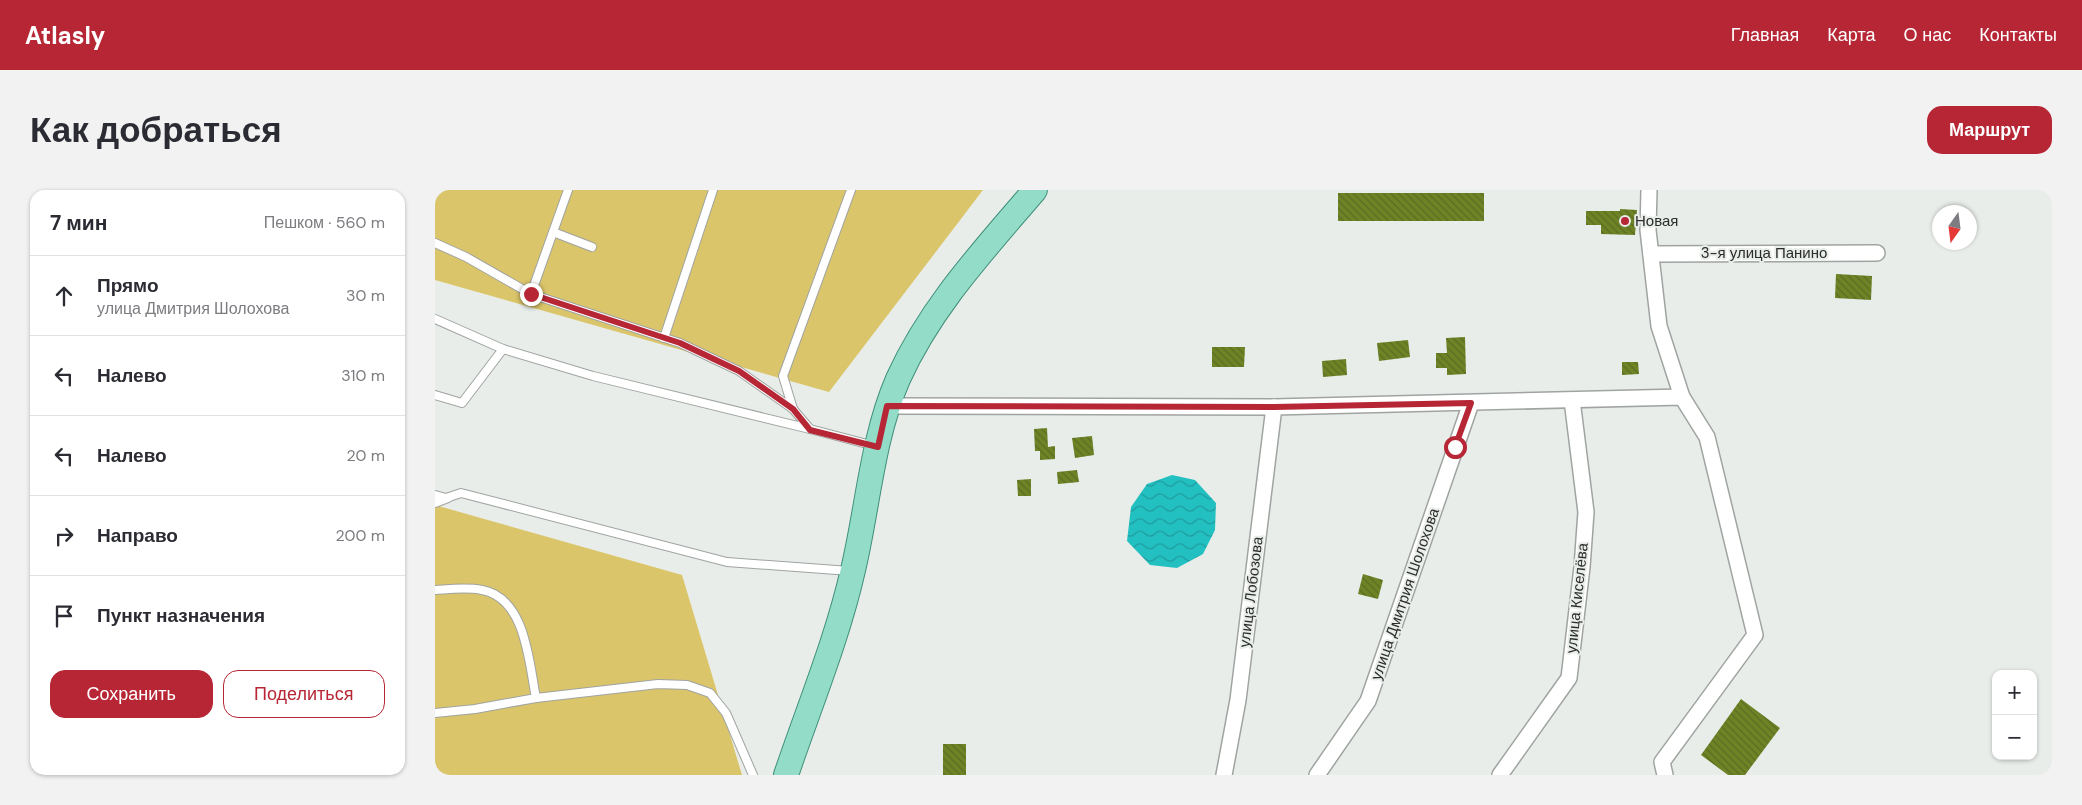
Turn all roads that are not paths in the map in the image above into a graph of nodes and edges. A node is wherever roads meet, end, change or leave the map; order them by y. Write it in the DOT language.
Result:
graph roads {
  1 [pos="568,190"];
  2 [pos="713,190"];
  3 [pos="851,190"];
  4 [pos="1035,190"];
  5 [pos="1649,190"];
  6 [pos="553,232"];
  7 [pos="435,243"];
  8 [pos="592,247"];
  9 [pos="1877,253"];
  10 [pos="1651,254"];
  11 [pos="531,294"];
  12 [pos="435,320"];
  13 [pos="664,338"];
  14 [pos="503,349"];
  15 [pos="435,395"];
  16 [pos="1682,397"];
  17 [pos="1572,400"];
  18 [pos="1471,403"];
  19 [pos="887,406"];
  20 [pos="1274,407"];
  21 [pos="793,409"];
  22 [pos="810,430"];
  23 [pos="878,447"];
  24 [pos="461,494"];
  25 [pos="435,495"];
  26 [pos="435,503"];
  27 [pos="853,571"];
  28 [pos="435,590"];
  29 [pos="536,698"];
  30 [pos="435,714"];
  31 [pos="753,775"];
  32 [pos="786,775"];
  33 [pos="1224,775"];
  34 [pos="1317,775"];
  35 [pos="1500,775"];
  36 [pos="1665,775"];
  1 -- 6 [label="lane"];
  2 -- 13 [label="lane"];
  3 -- 21 [label="lane"];
  4 -- 19 [label="main road"];
  5 -- 10 [label="street"];
  6 -- 8 [label="lane"];
  6 -- 11 [label="lane"];
  7 -- 11 [label="lane"];
  9 -- 10 [label="street, 3-я улица Панино"];
  10 -- 16 [label="street"];
  11 -- 13 [label="lane"];
  12 -- 14 [label="lane"];
  13 -- 21 [label="lane"];
  14 -- 15 [label="lane"];
  14 -- 22 [label="lane"];
  16 -- 17 [label="street"];
  16 -- 36 [label="street"];
  17 -- 18 [label="street"];
  17 -- 35 [label="street, улица Киселёва"];
  18 -- 20 [label="street"];
  18 -- 34 [label="street, улица Дмитрия Шолохова"];
  19 -- 20 [label="street"];
  19 -- 23 [label="main road"];
  20 -- 33 [label="street, улица Лобозова"];
  21 -- 22 [label="lane"];
  22 -- 23 [label="lane"];
  23 -- 27 [label="main road"];
  24 -- 25 [label="lane"];
  24 -- 26 [label="lane"];
  24 -- 27 [label="lane"];
  27 -- 32 [label="main road"];
  28 -- 29 [label="lane"];
  29 -- 30 [label="lane"];
  29 -- 31 [label="lane"];
}
